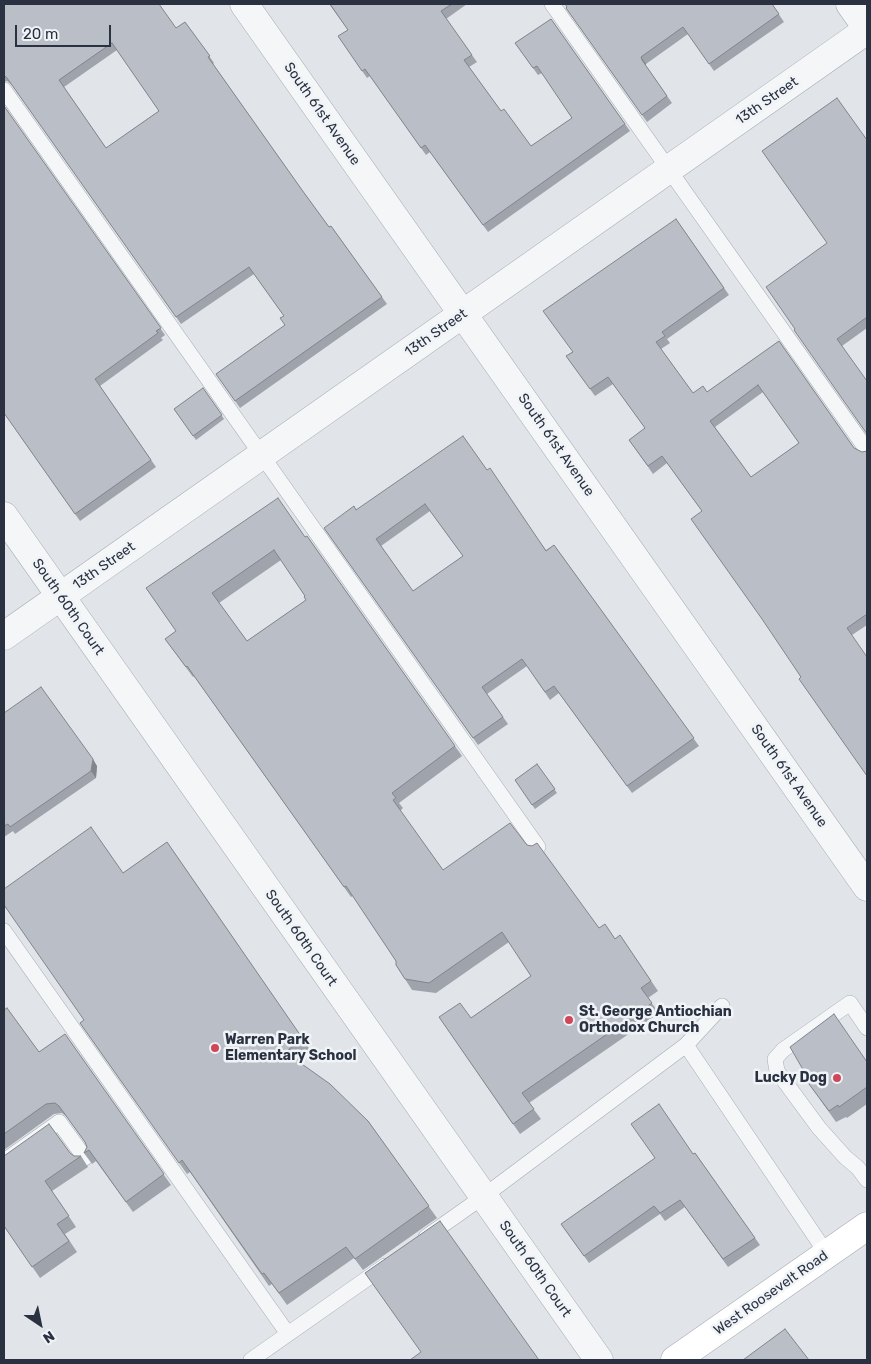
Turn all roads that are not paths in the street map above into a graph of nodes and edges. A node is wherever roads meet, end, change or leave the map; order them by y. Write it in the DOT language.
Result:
graph roads {
  1 [pos="244,4"];
  2 [pos="552,4"];
  3 [pos="850,4"];
  4 [pos="867,29"];
  5 [pos="4,90"];
  6 [pos="669,169"];
  7 [pos="463,314"];
  8 [pos="867,450"];
  9 [pos="262,455"];
  10 [pos="4,516"];
  11 [pos="61,597"];
  12 [pos="4,636"];
  13 [pos="538,848"];
  14 [pos="867,887"];
  15 [pos="4,931"];
  16 [pos="722,1006"];
  17 [pos="867,1028"];
  18 [pos="686,1045"];
  19 [pos="85,1158"];
  20 [pos="4,1160"];
  21 [pos="864,1170"];
  22 [pos="484,1196"];
  23 [pos="867,1226"];
  24 [pos="415,1245"];
  25 [pos="828,1254"];
  26 [pos="399,1256"];
  27 [pos="288,1334"];
  28 [pos="251,1360"];
  29 [pos="599,1360"];
  30 [pos="675,1360"];
  1 -- 7 [label="street, South 61st Avenue"];
  2 -- 6 [label="lane"];
  3 -- 4 [label="street"];
  4 -- 6 [label="street, 13th Street"];
  5 -- 9 [label="lane"];
  6 -- 7 [label="street, 13th Street"];
  6 -- 8 [label="lane"];
  7 -- 9 [label="street, 13th Street"];
  7 -- 14 [label="street, South 61st Avenue"];
  9 -- 11 [label="street, 13th Street"];
  9 -- 13 [label="lane"];
  10 -- 11 [label="street, South 60th Court"];
  11 -- 12 [label="street, 13th Street"];
  11 -- 22 [label="street, South 60th Court"];
  15 -- 27 [label="lane"];
  16 -- 18 [label="lane"];
  17 -- 21 [label="lane"];
  18 -- 22 [label="lane"];
  18 -- 25 [label="lane"];
  19 -- 20 [label="lane"];
  22 -- 24 [label="lane"];
  22 -- 29 [label="street, South 60th Court"];
  23 -- 25 [label="main road, West Roosevelt Road"];
  25 -- 30 [label="main road, West Roosevelt Road"];
  26 -- 27 [label="lane"];
  27 -- 28 [label="lane"];
}
